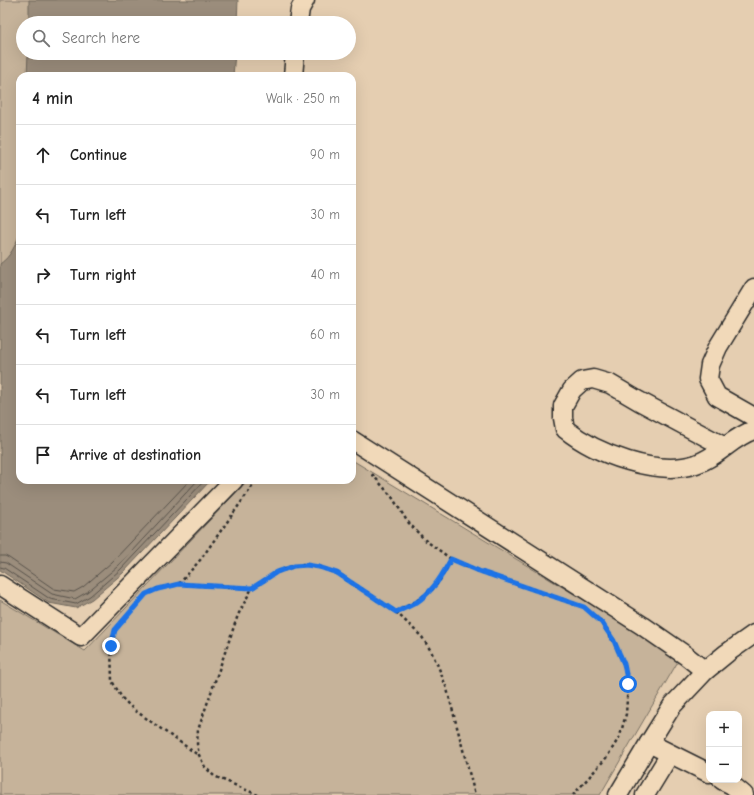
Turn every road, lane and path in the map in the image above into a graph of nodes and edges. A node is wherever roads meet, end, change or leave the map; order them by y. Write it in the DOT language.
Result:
graph roads {
  1 [pos="305,0"];
  2 [pos="299,16"];
  3 [pos="294,60"];
  4 [pos="293,72"];
  5 [pos="754,288"];
  6 [pos="754,417"];
  7 [pos="754,430"];
  8 [pos="356,443"];
  9 [pos="725,447"];
  10 [pos="371,473"];
  11 [pos="230,484"];
  12 [pos="254,484"];
  13 [pos="451,559"];
  14 [pos="179,584"];
  15 [pos="0,585"];
  16 [pos="252,588"];
  17 [pos="146,594"];
  18 [pos="578,605"];
  19 [pos="396,612"];
  20 [pos="590,612"];
  21 [pos="125,618"];
  22 [pos="754,621"];
  23 [pos="754,634"];
  24 [pos="727,653"];
  25 [pos="705,671"];
  26 [pos="649,742"];
  27 [pos="670,754"];
  28 [pos="199,755"];
  29 [pos="706,772"];
  30 [pos="728,783"];
  31 [pos="258,795"];
  32 [pos="475,795"];
  33 [pos="573,795"];
  34 [pos="618,795"];
  35 [pos="645,795"];
  36 [pos="744,795"];
  1 -- 2 [label="street"];
  3 -- 4 [label="street"];
  5 -- 6 [label="street"];
  7 -- 9 [label="street"];
  8 -- 25 [label="street"];
  9 -- 9 [label="street"];
  10 -- 13 [label="path"];
  11 -- 15 [label="street"];
  12 -- 14 [label="path"];
  13 -- 18 [label="path"];
  13 -- 19 [label="path"];
  14 -- 16 [label="path"];
  14 -- 17 [label="path"];
  16 -- 19 [label="path"];
  16 -- 28 [label="path"];
  19 -- 32 [label="path"];
  20 -- 33 [label="path"];
  21 -- 28 [label="path"];
  22 -- 24 [label="street"];
  23 -- 24 [label="street"];
  24 -- 25 [label="street"];
  25 -- 26 [label="street"];
  26 -- 27 [label="street"];
  26 -- 34 [label="street"];
  27 -- 29 [label="street"];
  27 -- 35 [label="street"];
  28 -- 31 [label="path"];
  30 -- 36 [label="street"];
}
